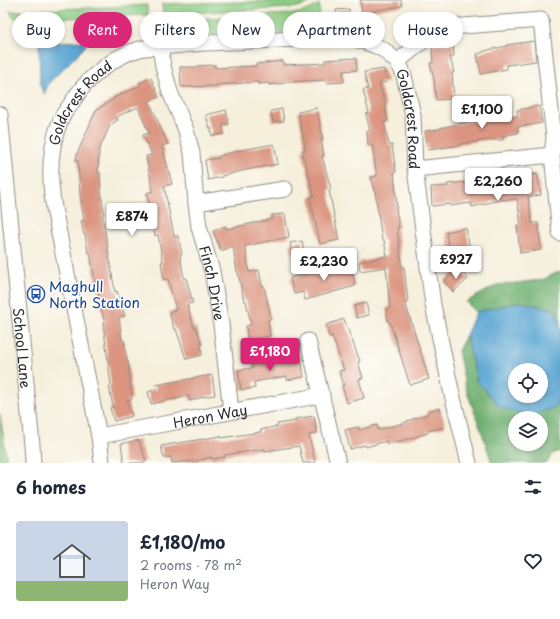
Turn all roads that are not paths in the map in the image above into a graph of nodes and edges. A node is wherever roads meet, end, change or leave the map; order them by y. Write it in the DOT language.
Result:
graph roads {
  1 [pos="209,44"];
  2 [pos="141,48"];
  3 [pos="160,48"];
  4 [pos="397,62"];
  5 [pos="0,122"];
  6 [pos="552,155"];
  7 [pos="415,170"];
  8 [pos="285,189"];
  9 [pos="196,204"];
  10 [pos="560,233"];
  11 [pos="308,341"];
  12 [pos="322,395"];
  13 [pos="231,411"];
  14 [pos="98,436"];
  15 [pos="33,463"];
  16 [pos="102,463"];
  17 [pos="338,463"];
  18 [pos="469,463"];
  1 -- 4 [label="street, Goldcrest Road"];
  2 -- 14 [label="street, Goldcrest Road"];
  3 -- 9 [label="street, Finch Drive"];
  4 -- 6 [label="street"];
  4 -- 7 [label="street, Goldcrest Road"];
  5 -- 15 [label="street, School Lane"];
  6 -- 7 [label="street"];
  6 -- 10 [label="street"];
  7 -- 18 [label="street, Goldcrest Road"];
  8 -- 9 [label="street"];
  9 -- 13 [label="street, Finch Drive"];
  11 -- 12 [label="street"];
  12 -- 13 [label="street, Heron Way"];
  12 -- 17 [label="street"];
  13 -- 14 [label="street, Heron Way"];
  14 -- 16 [label="street, Goldcrest Road"];
}
